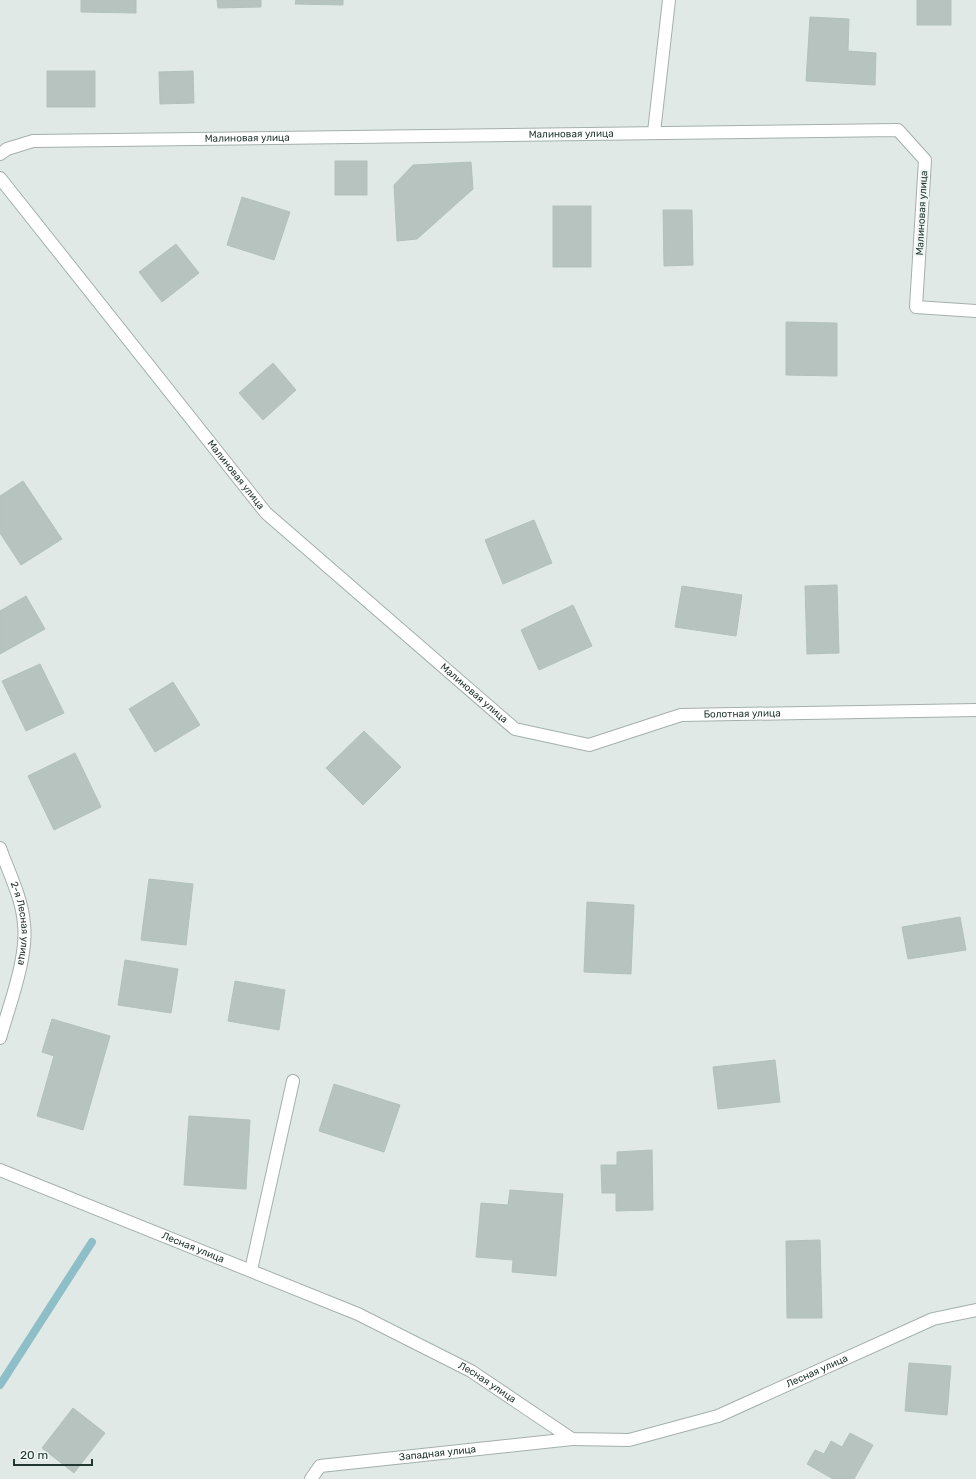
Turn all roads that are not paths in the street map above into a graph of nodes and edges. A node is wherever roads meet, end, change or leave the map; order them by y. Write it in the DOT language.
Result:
graph roads {
  1 [pos="669,0"];
  2 [pos="654,132"];
  3 [pos="0,154"];
  4 [pos="0,178"];
  5 [pos="976,310"];
  6 [pos="976,710"];
  7 [pos="516,729"];
  8 [pos="1,853"];
  9 [pos="0,1038"];
  10 [pos="293,1081"];
  11 [pos="0,1170"];
  12 [pos="251,1270"];
  13 [pos="976,1310"];
  14 [pos="572,1439"];
  15 [pos="311,1479"];
  1 -- 2 [label="street"];
  2 -- 3 [label="street, Малиновая улица"];
  2 -- 5 [label="street, Малиновая улица"];
  4 -- 7 [label="street, Малиновая улица"];
  6 -- 7 [label="street, Болотная улица"];
  8 -- 9 [label="street, 2-я Лесная улица"];
  10 -- 12 [label="street"];
  11 -- 12 [label="street, Лесная улица"];
  12 -- 14 [label="street, Лесная улица"];
  13 -- 14 [label="street, Лесная улица"];
  14 -- 15 [label="street, Западная улица"];
}
